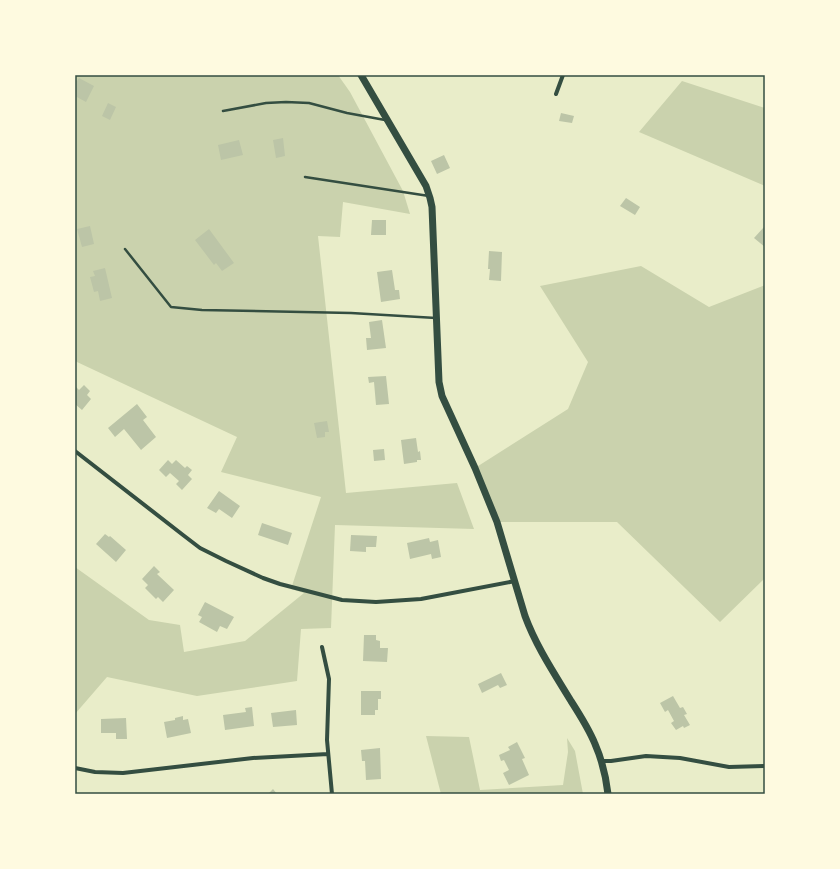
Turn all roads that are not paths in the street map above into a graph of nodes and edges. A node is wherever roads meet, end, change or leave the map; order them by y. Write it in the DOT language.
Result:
graph roads {
  1 [pos="361,75"];
  2 [pos="563,75"];
  3 [pos="556,94"];
  4 [pos="223,111"];
  5 [pos="388,121"];
  6 [pos="305,177"];
  7 [pos="429,196"];
  8 [pos="125,249"];
  9 [pos="436,318"];
  10 [pos="75,451"];
  11 [pos="515,581"];
  12 [pos="322,647"];
  13 [pos="328,754"];
  14 [pos="601,761"];
  15 [pos="765,766"];
  16 [pos="75,768"];
  17 [pos="332,794"];
  18 [pos="608,794"];
  1 -- 5 [label="street"];
  2 -- 3 [label="street"];
  4 -- 5 [label="lane"];
  5 -- 7 [label="street"];
  6 -- 7 [label="lane"];
  7 -- 9 [label="street"];
  8 -- 9 [label="lane"];
  9 -- 11 [label="street"];
  10 -- 11 [label="street"];
  11 -- 14 [label="street"];
  12 -- 13 [label="street"];
  13 -- 16 [label="street"];
  13 -- 17 [label="street"];
  14 -- 15 [label="street"];
  14 -- 18 [label="street"];
}
